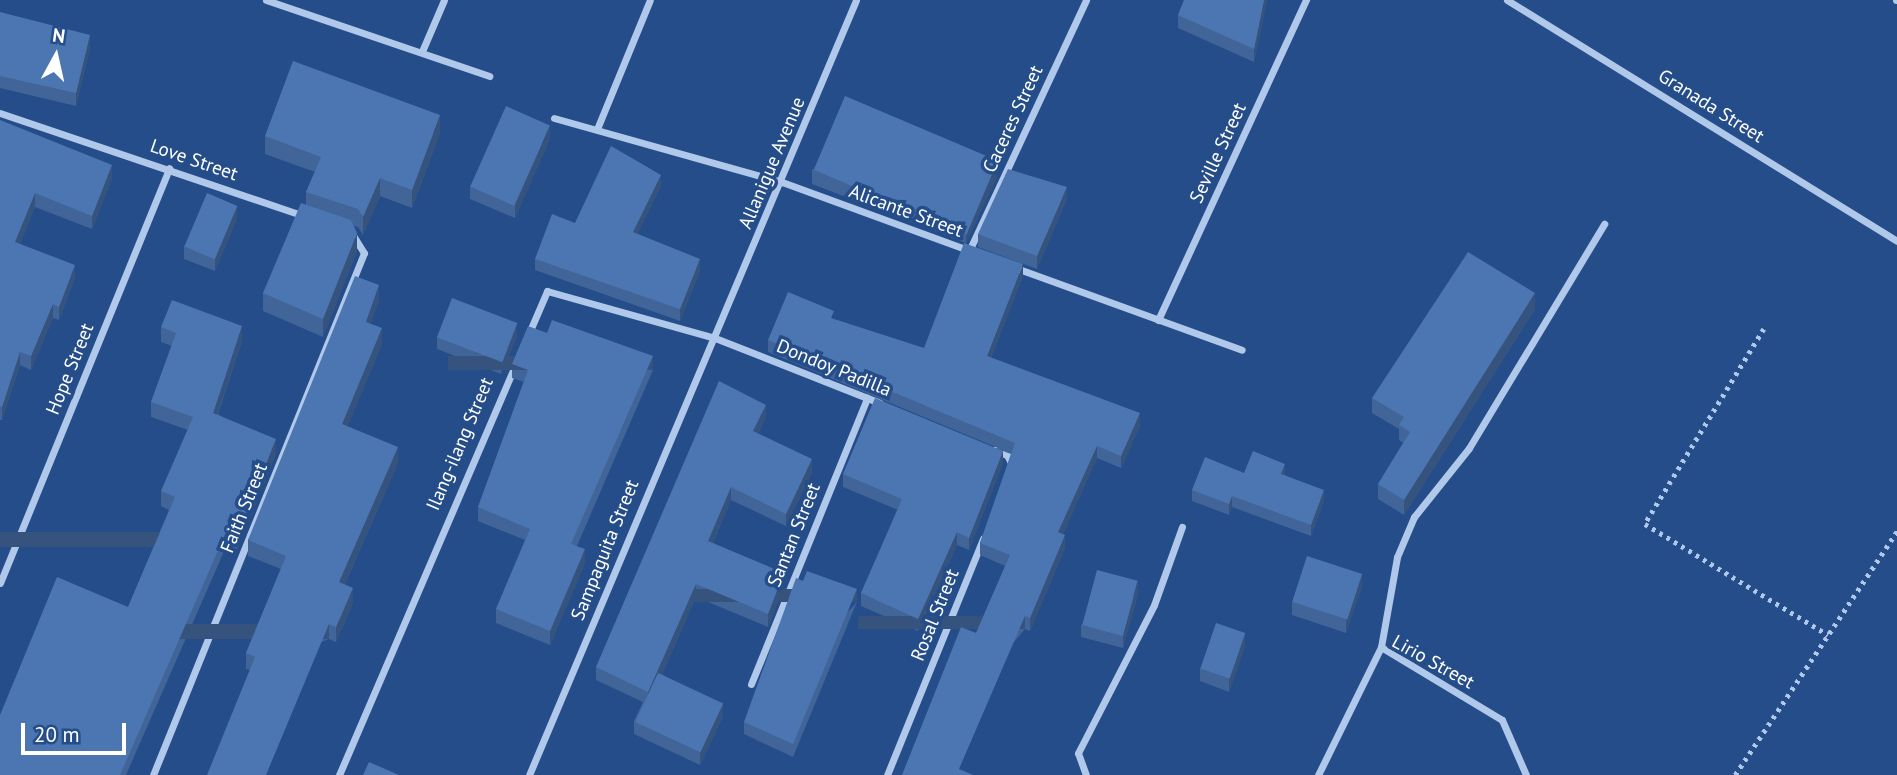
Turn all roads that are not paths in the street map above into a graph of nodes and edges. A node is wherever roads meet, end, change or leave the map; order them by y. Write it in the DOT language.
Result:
graph roads {
  1 [pos="267,0"];
  2 [pos="444,0"];
  3 [pos="650,0"];
  4 [pos="856,0"];
  5 [pos="1086,0"];
  6 [pos="1306,0"];
  7 [pos="1507,0"];
  8 [pos="423,50"];
  9 [pos="489,76"];
  10 [pos="0,113"];
  11 [pos="554,118"];
  12 [pos="597,129"];
  13 [pos="169,168"];
  14 [pos="782,182"];
  15 [pos="318,220"];
  16 [pos="1604,224"];
  17 [pos="343,229"];
  18 [pos="1897,241"];
  19 [pos="969,251"];
  20 [pos="982,255"];
  21 [pos="1007,265"];
  22 [pos="1158,320"];
  23 [pos="715,338"];
  24 [pos="1242,350"];
  25 [pos="867,398"];
  26 [pos="893,408"];
  27 [pos="982,444"];
  28 [pos="1007,480"];
  29 [pos="1182,527"];
  30 [pos="986,531"];
  31 [pos="0,583"];
  32 [pos="1381,647"];
  33 [pos="751,684"];
  34 [pos="153,775"];
  35 [pos="339,775"];
  36 [pos="529,775"];
  37 [pos="887,775"];
  38 [pos="1086,775"];
  39 [pos="1318,775"];
  40 [pos="1526,775"];
  1 -- 8 [label="street"];
  2 -- 8 [label="street"];
  3 -- 12 [label="street"];
  4 -- 14 [label="street, Allanigue Avenue"];
  5 -- 19 [label="street, Caceres Street"];
  6 -- 22 [label="street, Seville Street"];
  7 -- 18 [label="street, Granada Street"];
  8 -- 9 [label="street"];
  10 -- 13 [label="street, Love Street"];
  11 -- 12 [label="street, Alicante Street"];
  12 -- 14 [label="street, Alicante Street"];
  13 -- 15 [label="street, Love Street"];
  13 -- 31 [label="street, Hope Street"];
  14 -- 19 [label="street, Alicante Street"];
  14 -- 23 [label="street, Allanigue Avenue"];
  16 -- 32 [label="street"];
  17 -- 34 [label="street, Faith Street"];
  19 -- 20 [label="street, Alicante Street"];
  21 -- 22 [label="street"];
  22 -- 24 [label="street"];
  23 -- 25 [label="street, Dondoy Padilla"];
  23 -- 35 [label="street, Ilang-ilang Street"];
  23 -- 36 [label="street, Sampaguita Street"];
  25 -- 26 [label="street, Dondoy Padilla"];
  25 -- 33 [label="street, Santan Street"];
  27 -- 28 [label="street"];
  29 -- 38 [label="street"];
  30 -- 37 [label="street, Rosal Street"];
  32 -- 39 [label="street, Lirio Street"];
  32 -- 40 [label="street, Lirio Street"];
}
